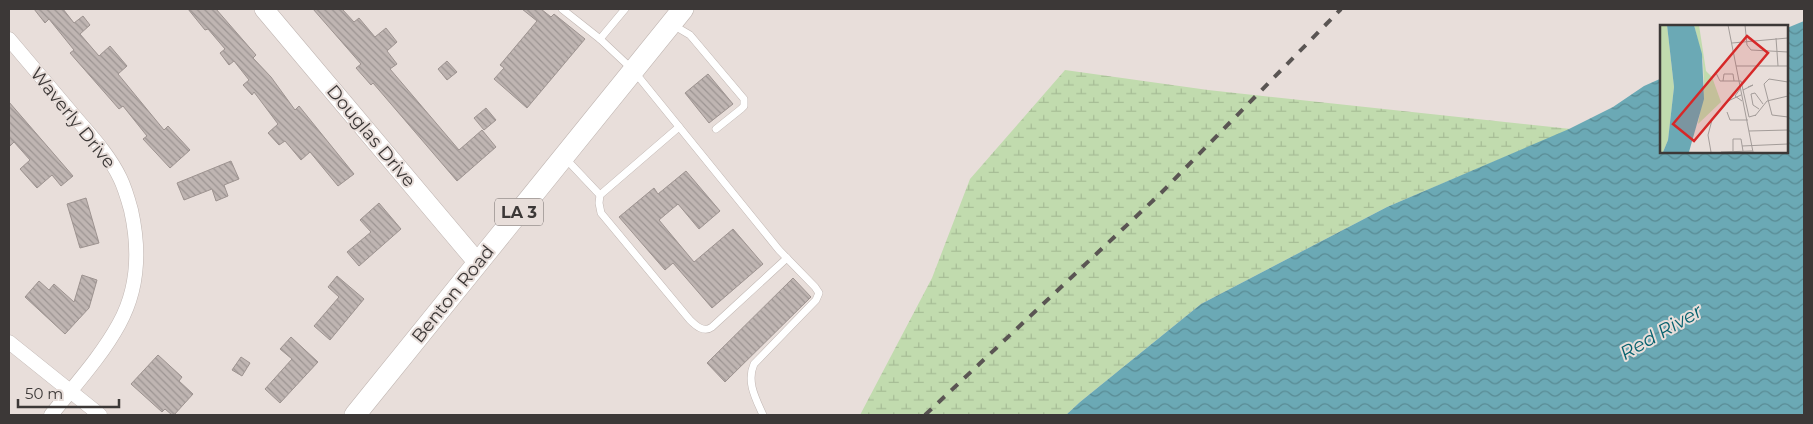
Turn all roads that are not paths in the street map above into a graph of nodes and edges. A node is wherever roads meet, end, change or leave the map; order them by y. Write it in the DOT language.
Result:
graph roads {
  1 [pos="264,9"];
  2 [pos="562,9"];
  3 [pos="625,9"];
  4 [pos="677,16"];
  5 [pos="9,39"];
  6 [pos="600,39"];
  7 [pos="633,70"];
  8 [pos="679,127"];
  9 [pos="716,129"];
  10 [pos="564,156"];
  11 [pos="600,195"];
  12 [pos="787,258"];
  13 [pos="478,263"];
  14 [pos="9,342"];
  15 [pos="70,391"];
  16 [pos="51,415"];
  17 [pos="100,415"];
  18 [pos="355,415"];
  19 [pos="763,415"];
  1 -- 13 [label="street, Douglas Drive"];
  2 -- 6 [label="lane"];
  3 -- 6 [label="lane"];
  4 -- 7 [label="main road, Benton Road / LA 3"];
  4 -- 9 [label="lane"];
  5 -- 15 [label="street, Waverly Drive"];
  6 -- 7 [label="lane"];
  7 -- 8 [label="lane"];
  7 -- 10 [label="main road, Benton Road / LA 3"];
  8 -- 11 [label="lane"];
  8 -- 12 [label="lane"];
  10 -- 11 [label="lane"];
  10 -- 13 [label="main road, Benton Road / LA 3"];
  11 -- 12 [label="lane"];
  12 -- 19 [label="lane"];
  13 -- 18 [label="main road, Benton Road / LA 3"];
  14 -- 15 [label="street"];
  15 -- 16 [label="street, Waverly Drive"];
  15 -- 17 [label="street"];
}
